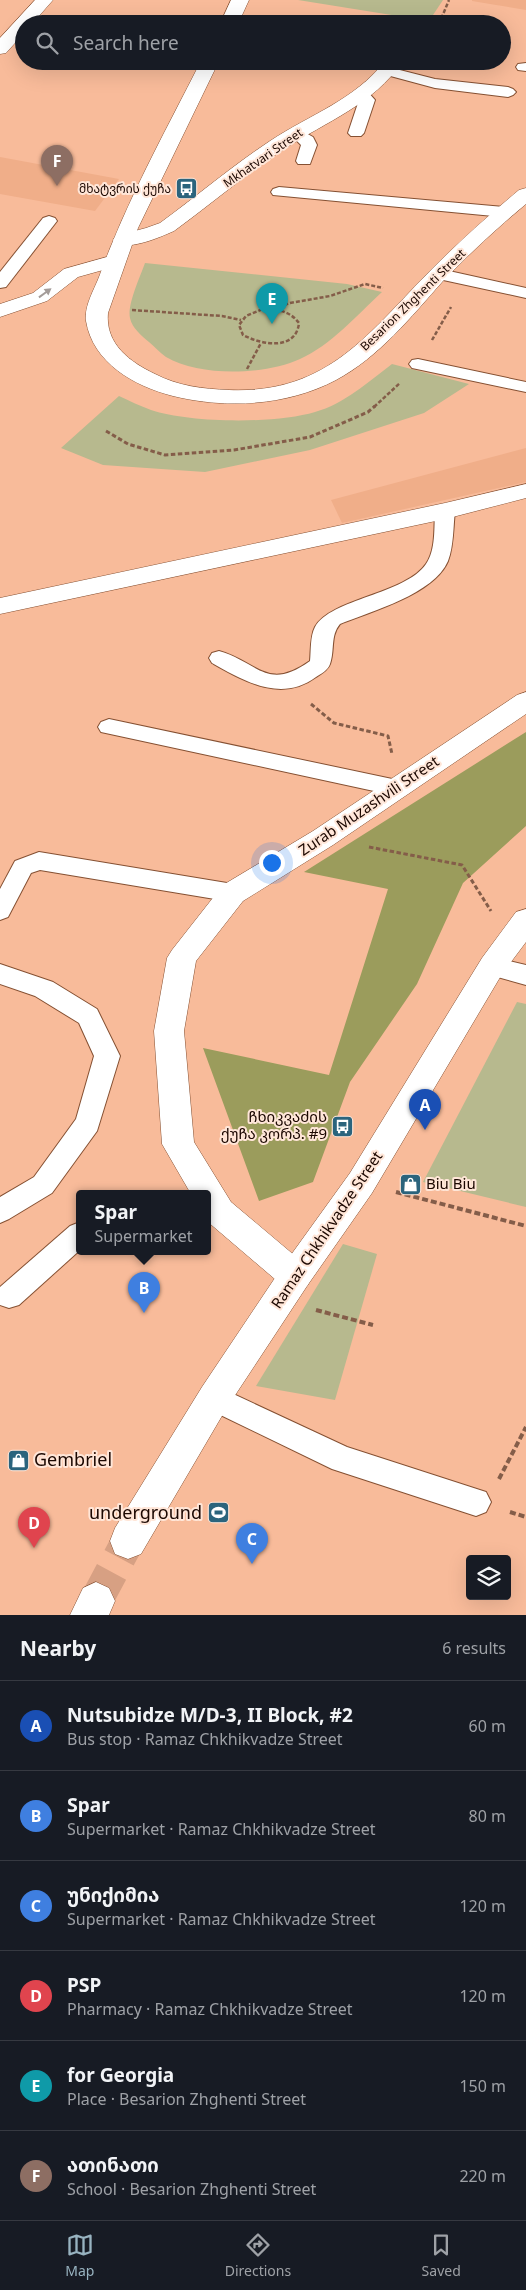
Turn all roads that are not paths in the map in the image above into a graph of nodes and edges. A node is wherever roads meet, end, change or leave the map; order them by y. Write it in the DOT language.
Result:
graph roads {
  1 [pos="44,0"];
  2 [pos="240,0"];
  3 [pos="30,15"];
  4 [pos="233,15"];
  5 [pos="15,32"];
  6 [pos="0,48"];
  7 [pos="206,70"];
  8 [pos="388,70"];
  9 [pos="402,70"];
  10 [pos="508,92"];
  11 [pos="362,94"];
  12 [pos="297,133"];
  13 [pos="356,134"];
  14 [pos="304,161"];
  15 [pos="278,192"];
  16 [pos="526,194"];
  17 [pos="504,212"];
  18 [pos="49,221"];
  19 [pos="122,240"];
  20 [pos="114,261"];
  21 [pos="440,274"];
  22 [pos="0,283"];
  23 [pos="526,293"];
  24 [pos="0,311"];
  25 [pos="418,364"];
  26 [pos="526,387"];
  27 [pos="526,491"];
  28 [pos="445,511"];
  29 [pos="0,606"];
  30 [pos="219,658"];
  31 [pos="526,701"];
  32 [pos="109,727"];
  33 [pos="395,775"];
  34 [pos="233,894"];
  35 [pos="0,911"];
  36 [pos="526,920"];
  37 [pos="492,966"];
  38 [pos="0,974"];
  39 [pos="526,975"];
  40 [pos="203,1190"];
  41 [pos="0,1211"];
  42 [pos="214,1211"];
  43 [pos="76,1237"];
  44 [pos="287,1288"];
  45 [pos="9,1296"];
  46 [pos="214,1398"];
  47 [pos="485,1495"];
  48 [pos="128,1541"];
  1 -- 3 [label="street"];
  2 -- 4 [label="street"];
  5 -- 6 [label="street"];
  7 -- 19 [label="street, Besarion Zhghenti Street"];
  8 -- 11 [label="street, Mkhatvari Street"];
  9 -- 10 [label="lane"];
  11 -- 12 [label="street, Mkhatvari Street"];
  11 -- 13 [label="lane"];
  12 -- 14 [label="lane"];
  12 -- 19 [label="street, Mkhatvari Street"];
  15 -- 17 [label="lane"];
  16 -- 17 [label="street, Besarion Zhghenti Street"];
  17 -- 21 [label="street, Besarion Zhghenti Street"];
  18 -- 22 [label="lane"];
  19 -- 20 [label="street, Besarion Zhghenti Street"];
  20 -- 21 [label="street, Besarion Zhghenti Street"];
  24 -- 20 [label="street, one-way"];
  21 -- 23 [label="lane"];
  25 -- 26 [label="lane"];
  27 -- 28 [label="street"];
  28 -- 29 [label="street"];
  28 -- 30 [label="lane"];
  31 -- 33 [label="street, Zurab Muzashvili Street"];
  32 -- 33 [label="lane"];
  33 -- 34 [label="street, Zurab Muzashvili Street"];
  34 -- 35 [label="lane"];
  34 -- 40 [label="street, Zurab Muzashvili Street"];
  36 -- 37 [label="street, Ramaz Chkhikvadze Street"];
  37 -- 39 [label="lane"];
  37 -- 44 [label="street, Ramaz Chkhikvadze Street"];
  38 -- 41 [label="lane"];
  42 -- 44 [label="street, Zurab Muzashvili Street"];
  43 -- 45 [label="lane"];
  44 -- 46 [label="street, Ramaz Chkhikvadze Street"];
  46 -- 47 [label="lane"];
  46 -- 48 [label="street, Ramaz Chkhikvadze Street"];
}
